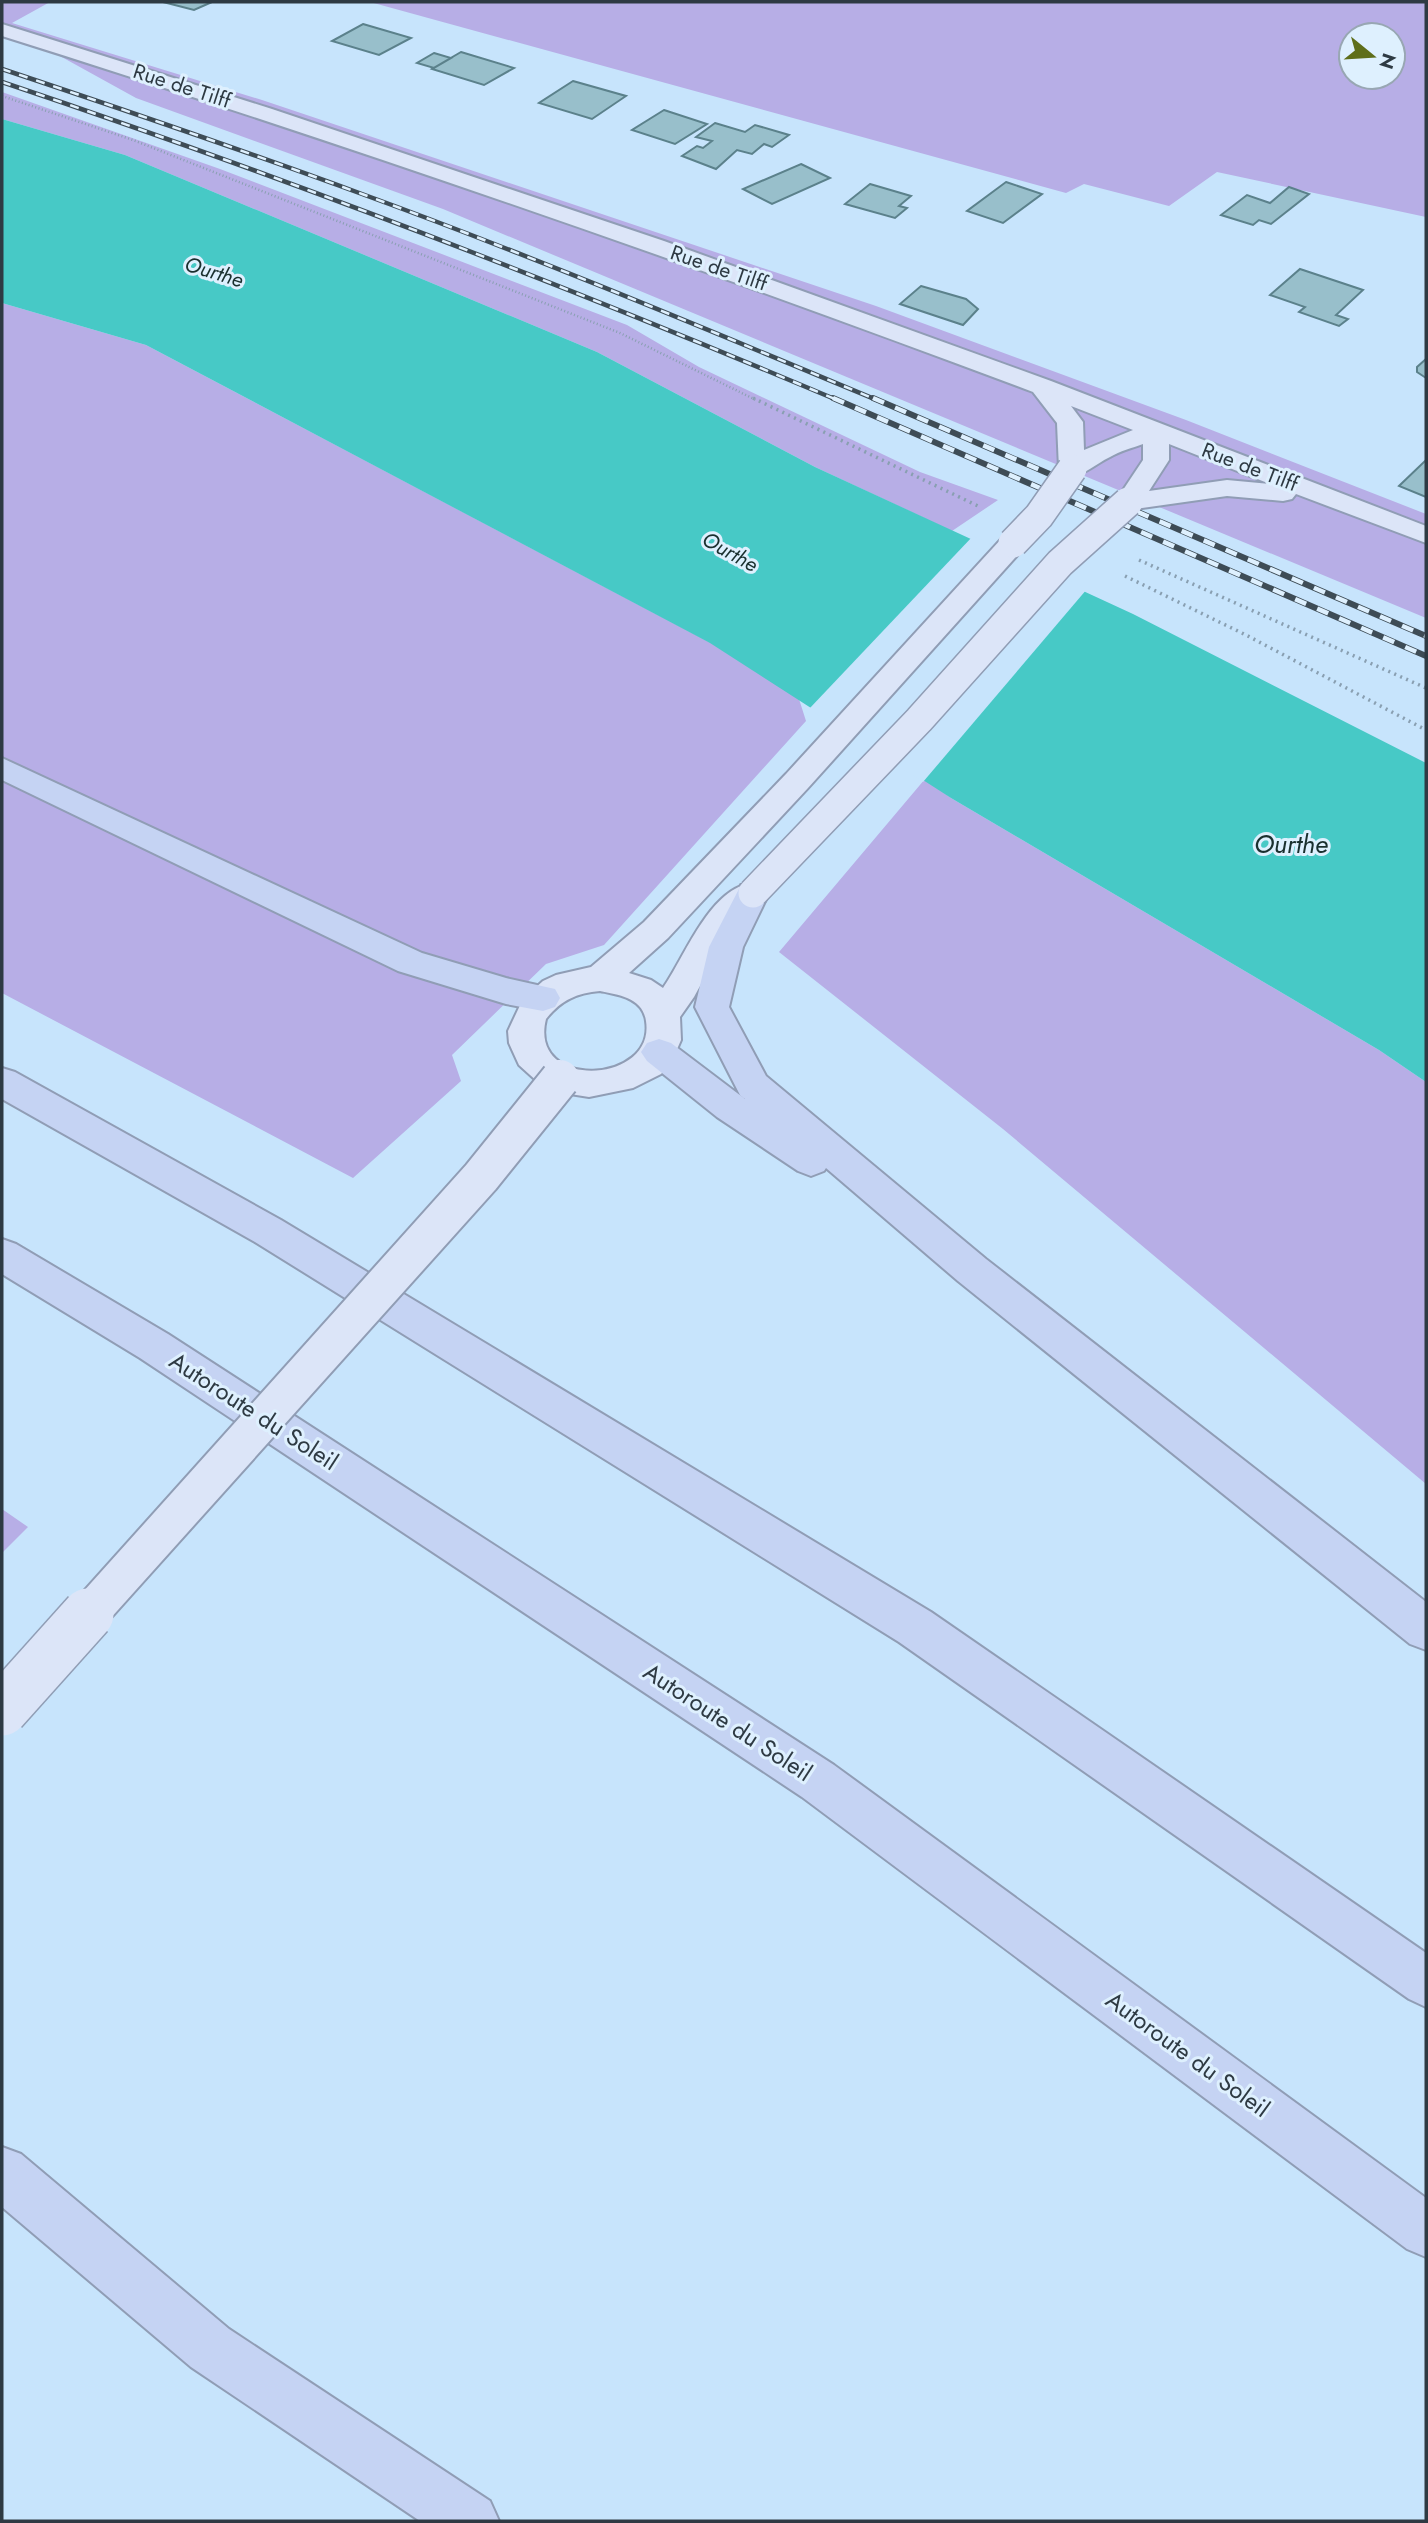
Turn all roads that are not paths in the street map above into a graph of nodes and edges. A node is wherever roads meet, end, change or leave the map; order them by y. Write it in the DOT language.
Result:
graph roads {
  1 [pos="2,30"];
  2 [pos="1042,386"];
  3 [pos="1156,430"];
  4 [pos="1072,469"];
  5 [pos="1323,496"];
  6 [pos="1128,502"];
  7 [pos="1426,534"];
  8 [pos="2,768"];
  9 [pos="753,893"];
  10 [pos="600,979"];
  11 [pos="543,999"];
  12 [pos="663,1015"];
  13 [pos="659,1052"];
  14 [pos="560,1079"];
  15 [pos="2,1082"];
  16 [pos="2,1255"];
  17 [pos="972,1270"];
  18 [pos="1426,1629"];
  19 [pos="2,1710"];
  20 [pos="1426,1982"];
  21 [pos="2,2173"];
  22 [pos="1426,2230"];
  23 [pos="470,2521"];
  1 -- 2 [label="main road, Rue de Tilff"];
  2 -- 3 [label="main road, Rue de Tilff"];
  2 -- 4 [label="main road"];
  3 -- 4 [label="main road"];
  3 -- 5 [label="main road, Rue de Tilff"];
  3 -- 6 [label="main road"];
  4 -- 10 [label="main road, bridge"];
  5 -- 6 [label="main road"];
  5 -- 7 [label="main road, Rue de Tilff"];
  6 -- 9 [label="main road, bridge"];
  8 -- 11 [label="highway"];
  9 -- 12 [label="main road"];
  9 -- 17 [label="highway"];
  10 -- 11 [label="main road"];
  10 -- 12 [label="main road"];
  11 -- 14 [label="main road"];
  12 -- 13 [label="main road"];
  13 -- 14 [label="main road"];
  13 -- 17 [label="highway"];
  14 -- 19 [label="main road, bridge"];
  15 -- 20 [label="highway"];
  16 -- 22 [label="highway, Autoroute du Soleil"];
  17 -- 18 [label="highway"];
  21 -- 23 [label="highway"];
}
